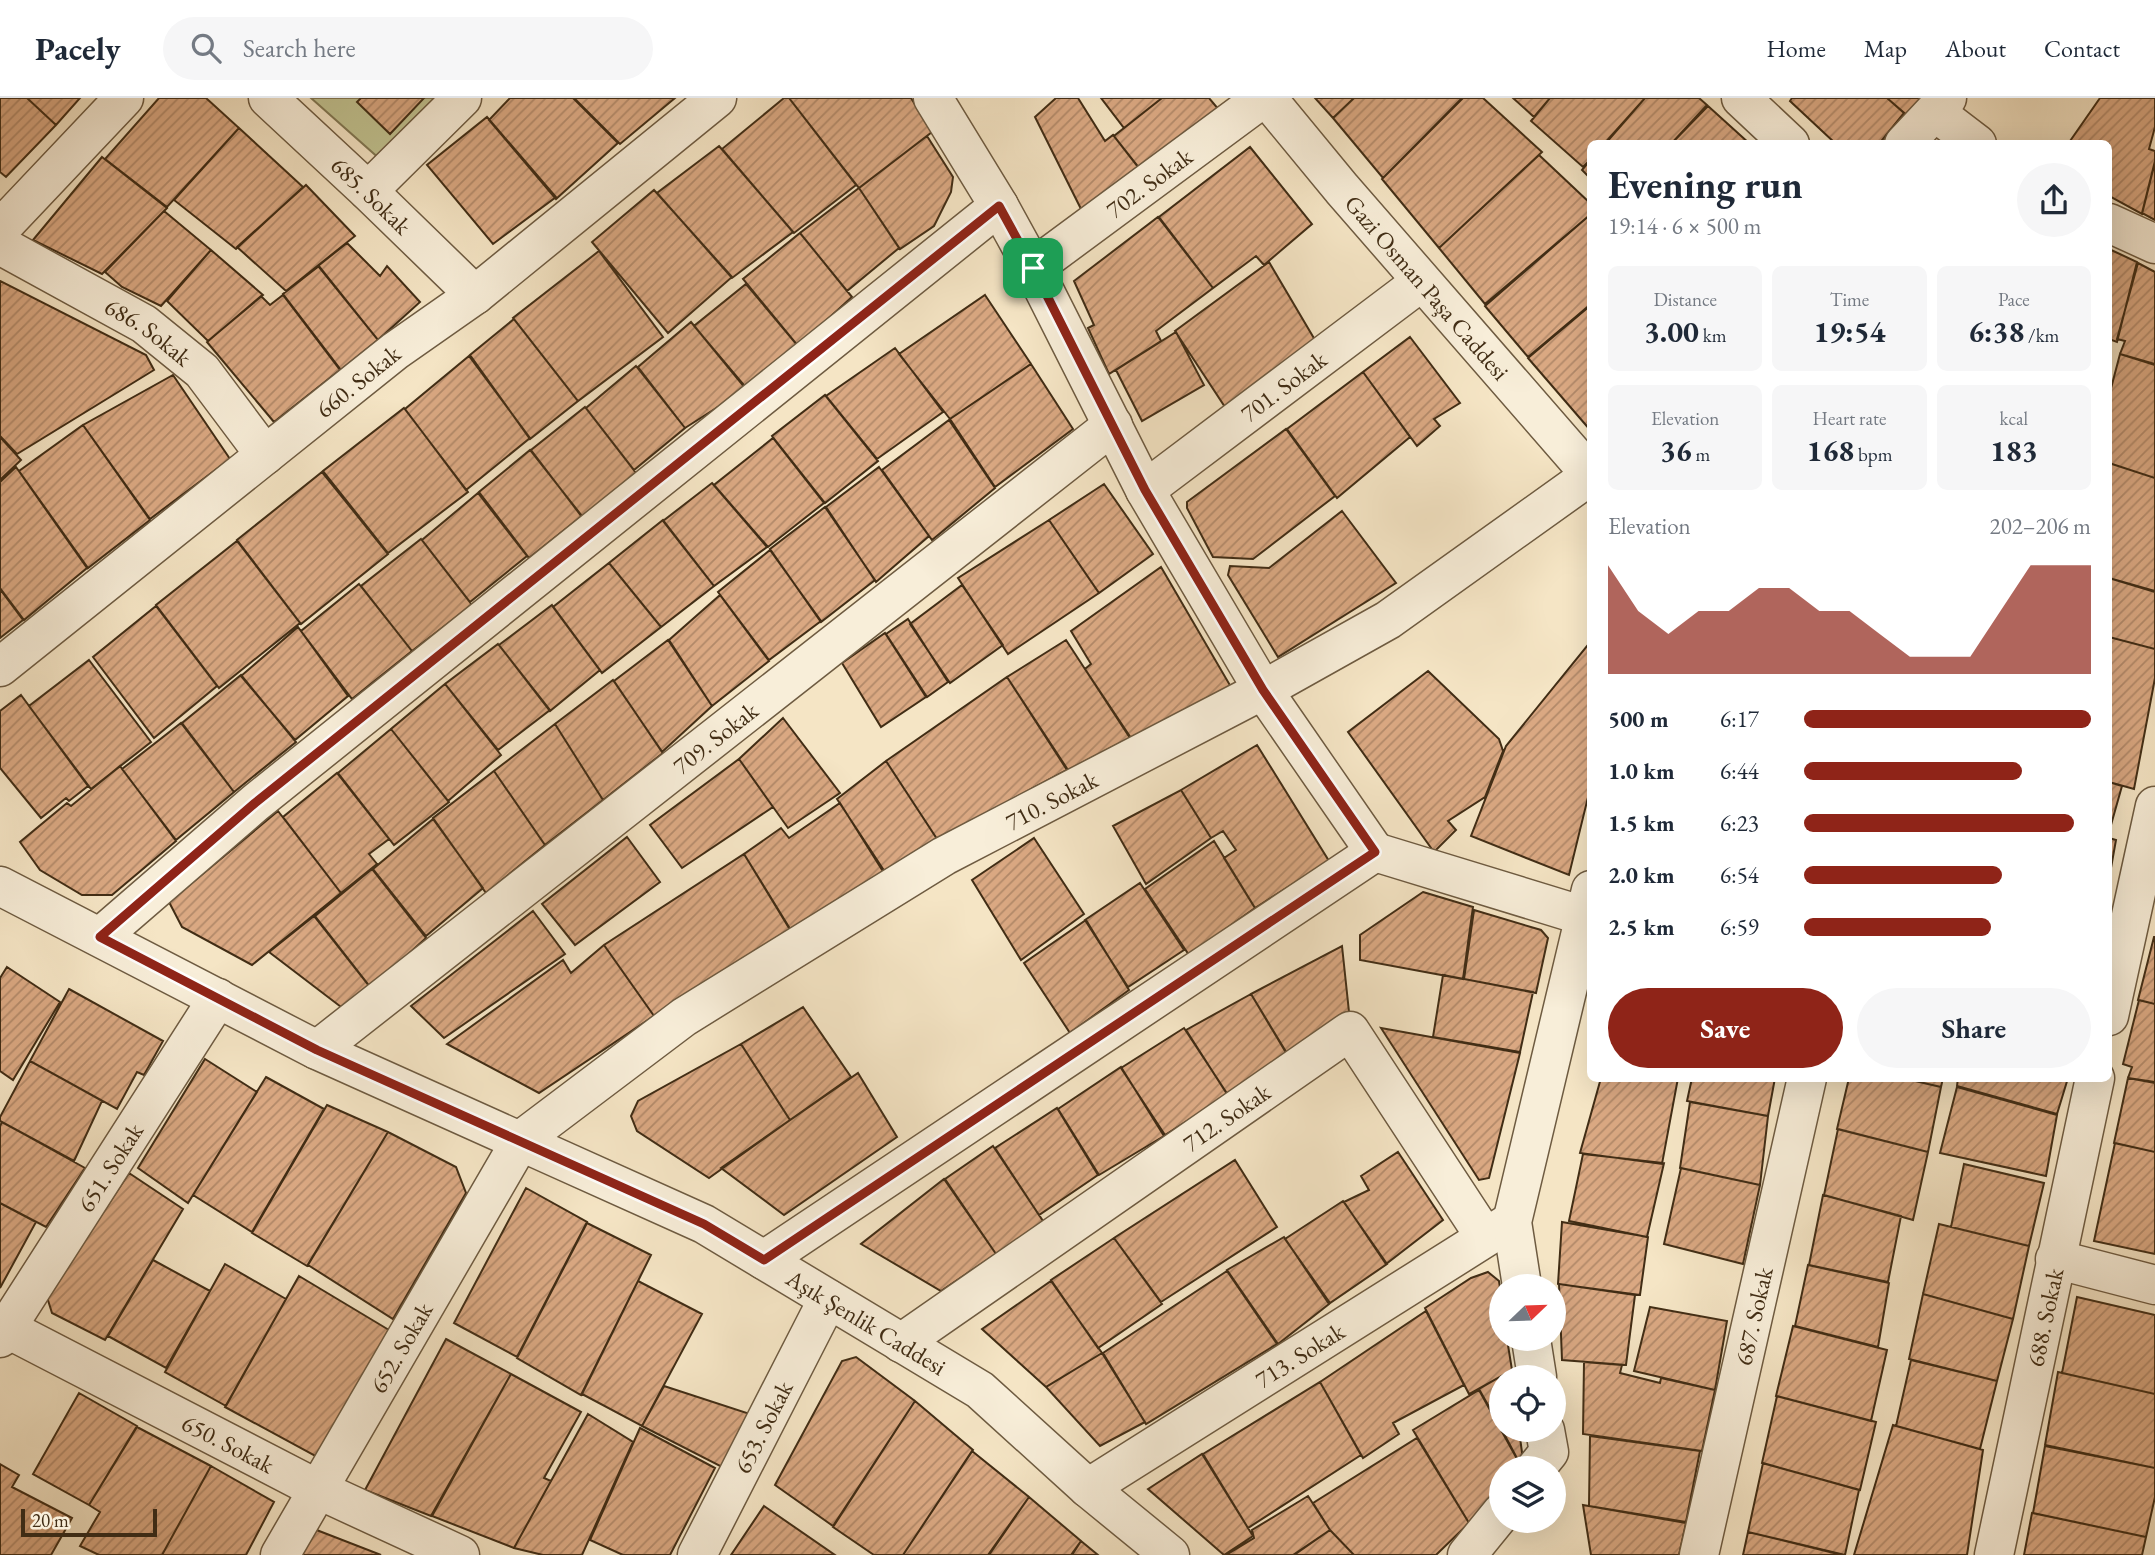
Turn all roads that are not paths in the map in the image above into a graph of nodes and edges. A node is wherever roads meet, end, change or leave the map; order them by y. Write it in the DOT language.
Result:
graph roads {
  1 [pos="124,98"];
  2 [pos="268,98"];
  3 [pos="462,98"];
  4 [pos="717,98"];
  5 [pos="933,98"];
  6 [pos="1265,98"];
  7 [pos="1741,98"];
  8 [pos="1941,105"];
  9 [pos="1786,140"];
  10 [pos="1907,140"];
  11 [pos="1973,140"];
  12 [pos="368,191"];
  13 [pos="999,206"];
  14 [pos="2112,224"];
  15 [pos="0,229"];
  16 [pos="2155,244"];
  17 [pos="0,245"];
  18 [pos="1033,268"];
  19 [pos="1421,282"];
  20 [pos="475,295"];
  21 [pos="1113,425"];
  22 [pos="265,455"];
  23 [pos="1587,470"];
  24 [pos="1587,478"];
  25 [pos="1145,490"];
  26 [pos="0,667"];
  27 [pos="1263,690"];
  28 [pos="2155,806"];
  29 [pos="1375,852"];
  30 [pos="0,886"];
  31 [pos="1587,903"];
  32 [pos="1587,907"];
  33 [pos="100,937"];
  34 [pos="218,998"];
  35 [pos="2112,1002"];
  36 [pos="317,1050"];
  37 [pos="1806,1082"];
  38 [pos="2094,1082"];
  39 [pos="521,1140"];
  40 [pos="1498,1229"];
  41 [pos="2055,1259"];
  42 [pos="764,1260"];
  43 [pos="1517,1274"];
  44 [pos="2155,1285"];
  45 [pos="828,1299"];
  46 [pos="2,1330"];
  47 [pos="901,1343"];
  48 [pos="1088,1488"];
  49 [pos="317,1489"];
  50 [pos="1489,1530"];
  51 [pos="1472,1554"];
  52 [pos="280,1555"];
  53 [pos="460,1555"];
  54 [pos="697,1555"];
  55 [pos="1170,1555"];
  56 [pos="1699,1555"];
  57 [pos="1994,1555"];
  1 -- 15 [label="street"];
  2 -- 12 [label="street, 685. Sokak"];
  3 -- 12 [label="street"];
  4 -- 20 [label="street, 660. Sokak"];
  5 -- 13 [label="street"];
  6 -- 18 [label="street, 702. Sokak"];
  6 -- 19 [label="street, Gazi Osman Paşa Caddesi"];
  7 -- 9 [label="street"];
  8 -- 10 [label="street"];
  8 -- 11 [label="street"];
  12 -- 20 [label="street, 685. Sokak"];
  13 -- 18 [label="street"];
  13 -- 33 [label="street"];
  14 -- 16 [label="street"];
  17 -- 22 [label="street, 686. Sokak"];
  18 -- 21 [label="street"];
  19 -- 23 [label="street, Gazi Osman Paşa Caddesi"];
  19 -- 25 [label="street, 701. Sokak"];
  20 -- 22 [label="street, 660. Sokak"];
  21 -- 25 [label="street"];
  21 -- 36 [label="street, 709. Sokak"];
  22 -- 26 [label="street, 660. Sokak"];
  24 -- 27 [label="street, 710. Sokak"];
  25 -- 27 [label="street"];
  27 -- 29 [label="street"];
  27 -- 39 [label="street, 710. Sokak"];
  28 -- 35 [label="street"];
  29 -- 31 [label="street"];
  29 -- 42 [label="street"];
  30 -- 33 [label="street, Aşık Şenlik Caddesi"];
  32 -- 40 [label="street"];
  33 -- 34 [label="street, Aşık Şenlik Caddesi"];
  34 -- 36 [label="street, Aşık Şenlik Caddesi"];
  34 -- 46 [label="street, 651. Sokak"];
  36 -- 39 [label="street, Aşık Şenlik Caddesi"];
  37 -- 56 [label="street, 687. Sokak"];
  38 -- 41 [label="street, 688. Sokak"];
  39 -- 42 [label="street, Aşık Şenlik Caddesi"];
  39 -- 49 [label="street, 652. Sokak"];
  40 -- 43 [label="street"];
  40 -- 47 [label="street, 712. Sokak"];
  40 -- 48 [label="street, 713. Sokak"];
  41 -- 44 [label="street"];
  41 -- 57 [label="street, 688. Sokak"];
  42 -- 45 [label="street, Aşık Şenlik Caddesi"];
  45 -- 47 [label="street, Aşık Şenlik Caddesi"];
  45 -- 54 [label="street, 653. Sokak"];
  46 -- 49 [label="street, 650. Sokak"];
  47 -- 48 [label="street, Aşık Şenlik Caddesi"];
  48 -- 55 [label="street, Aşık Şenlik Caddesi"];
  49 -- 52 [label="street, 652. Sokak"];
  49 -- 53 [label="street, 650. Sokak"];
  50 -- 51 [label="street"];
}
